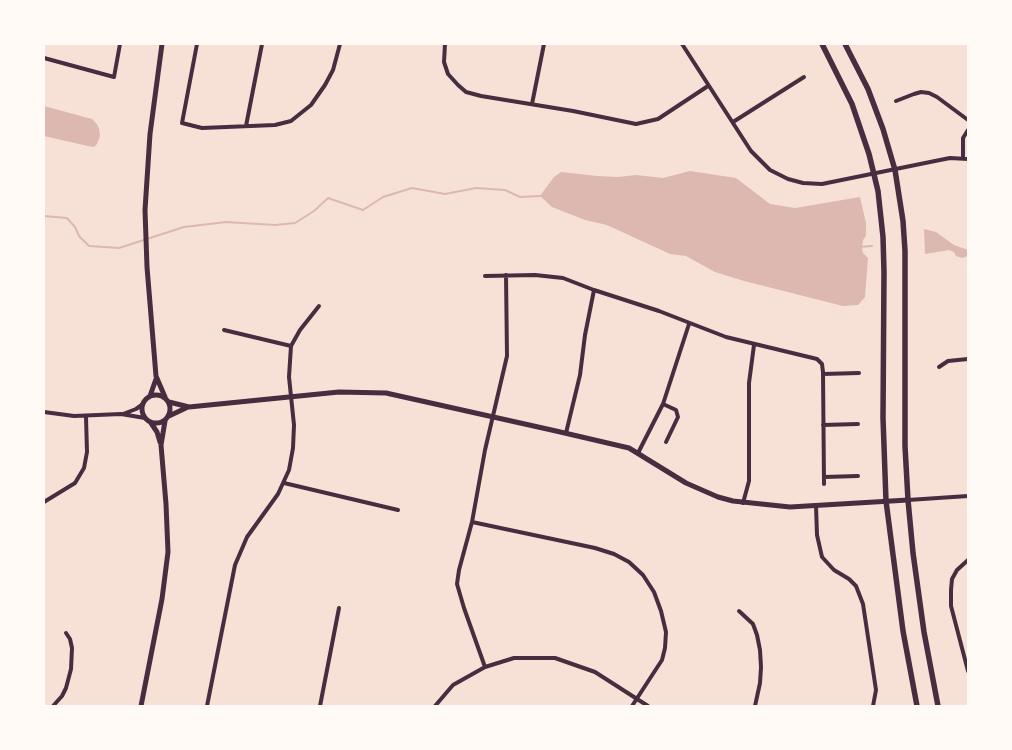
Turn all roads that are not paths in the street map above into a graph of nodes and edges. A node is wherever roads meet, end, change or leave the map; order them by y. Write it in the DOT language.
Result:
graph roads {
  1 [pos="120,44"];
  2 [pos="162,44"];
  3 [pos="197,44"];
  4 [pos="262,44"];
  5 [pos="340,44"];
  6 [pos="445,44"];
  7 [pos="544,44"];
  8 [pos="682,44"];
  9 [pos="822,44"];
  10 [pos="845,44"];
  11 [pos="44,58"];
  12 [pos="804,77"];
  13 [pos="708,86"];
  14 [pos="896,101"];
  15 [pos="532,104"];
  16 [pos="968,120"];
  17 [pos="733,122"];
  18 [pos="246,126"];
  19 [pos="968,130"];
  20 [pos="963,158"];
  21 [pos="968,159"];
  22 [pos="895,170"];
  23 [pos="874,174"];
  24 [pos="506,274"];
  25 [pos="485,276"];
  26 [pos="594,290"];
  27 [pos="319,306"];
  28 [pos="689,324"];
  29 [pos="224,330"];
  30 [pos="754,345"];
  31 [pos="291,346"];
  32 [pos="968,359"];
  33 [pos="939,367"];
  34 [pos="859,373"];
  35 [pos="823,374"];
  36 [pos="156,376"];
  37 [pos="150,396"];
  38 [pos="290,397"];
  39 [pos="167,399"];
  40 [pos="143,404"];
  41 [pos="663,404"];
  42 [pos="189,407"];
  43 [pos="44,412"];
  44 [pos="121,414"];
  45 [pos="169,416"];
  46 [pos="493,416"];
  47 [pos="86,417"];
  48 [pos="145,418"];
  49 [pos="165,421"];
  50 [pos="150,422"];
  51 [pos="858,424"];
  52 [pos="823,425"];
  53 [pos="566,433"];
  54 [pos="666,442"];
  55 [pos="160,445"];
  56 [pos="638,453"];
  57 [pos="858,476"];
  58 [pos="824,477"];
  59 [pos="284,483"];
  60 [pos="824,484"];
  61 [pos="968,496"];
  62 [pos="908,500"];
  63 [pos="886,501"];
  64 [pos="44,502"];
  65 [pos="743,502"];
  66 [pos="816,506"];
  67 [pos="398,510"];
  68 [pos="472,522"];
  69 [pos="968,560"];
  70 [pos="339,608"];
  71 [pos="739,611"];
  72 [pos="66,633"];
  73 [pos="485,667"];
  74 [pos="968,671"];
  75 [pos="637,699"];
  76 [pos="53,706"];
  77 [pos="142,706"];
  78 [pos="208,706"];
  79 [pos="320,706"];
  80 [pos="435,706"];
  81 [pos="632,706"];
  82 [pos="648,706"];
  83 [pos="755,706"];
  84 [pos="873,706"];
  85 [pos="917,706"];
  86 [pos="938,706"];
  1 -- 11 [label="street"];
  2 -- 36 [label="street"];
  3 -- 18 [label="street"];
  4 -- 18 [label="street"];
  5 -- 18 [label="street"];
  6 -- 15 [label="street"];
  7 -- 15 [label="street"];
  8 -- 13 [label="street"];
  9 -- 23 [label="main road"];
  10 -- 22 [label="main road"];
  12 -- 17 [label="street"];
  13 -- 15 [label="street"];
  13 -- 17 [label="street"];
  14 -- 16 [label="street"];
  17 -- 23 [label="street"];
  19 -- 20 [label="street"];
  20 -- 21 [label="street"];
  20 -- 22 [label="street"];
  22 -- 23 [label="street"];
  22 -- 62 [label="main road"];
  23 -- 63 [label="main road"];
  24 -- 25 [label="street"];
  24 -- 26 [label="street"];
  24 -- 46 [label="street"];
  26 -- 28 [label="street"];
  26 -- 53 [label="street"];
  27 -- 31 [label="street"];
  28 -- 30 [label="street"];
  28 -- 41 [label="street"];
  29 -- 31 [label="street"];
  30 -- 35 [label="street"];
  30 -- 65 [label="street"];
  31 -- 38 [label="street"];
  32 -- 33 [label="street"];
  34 -- 35 [label="street"];
  35 -- 52 [label="street"];
  36 -- 37 [label="street"];
  36 -- 39 [label="street"];
  37 -- 39 [label="street"];
  37 -- 40 [label="street"];
  38 -- 42 [label="street"];
  38 -- 46 [label="street"];
  38 -- 59 [label="street"];
  39 -- 42 [label="street"];
  39 -- 45 [label="street"];
  40 -- 44 [label="street"];
  40 -- 48 [label="street"];
  41 -- 54 [label="street"];
  41 -- 56 [label="street"];
  42 -- 45 [label="street"];
  43 -- 47 [label="street"];
  44 -- 47 [label="street"];
  44 -- 48 [label="street"];
  45 -- 49 [label="street"];
  46 -- 53 [label="street"];
  46 -- 68 [label="street"];
  47 -- 64 [label="street"];
  48 -- 50 [label="street"];
  49 -- 50 [label="street"];
  49 -- 55 [label="street"];
  50 -- 55 [label="street"];
  51 -- 52 [label="street"];
  52 -- 58 [label="street"];
  53 -- 56 [label="street"];
  55 -- 77 [label="street"];
  56 -- 65 [label="street"];
  57 -- 58 [label="street"];
  58 -- 60 [label="street"];
  59 -- 67 [label="street"];
  59 -- 78 [label="street"];
  61 -- 62 [label="street"];
  62 -- 63 [label="street"];
  62 -- 86 [label="main road"];
  63 -- 66 [label="street"];
  63 -- 85 [label="main road"];
  65 -- 66 [label="street"];
  66 -- 84 [label="street"];
  68 -- 73 [label="street"];
  68 -- 75 [label="street"];
  69 -- 74 [label="street"];
  70 -- 79 [label="street"];
  71 -- 83 [label="street"];
  72 -- 76 [label="street"];
  73 -- 75 [label="street"];
  73 -- 80 [label="street"];
  75 -- 81 [label="street"];
  75 -- 82 [label="street"];
}
